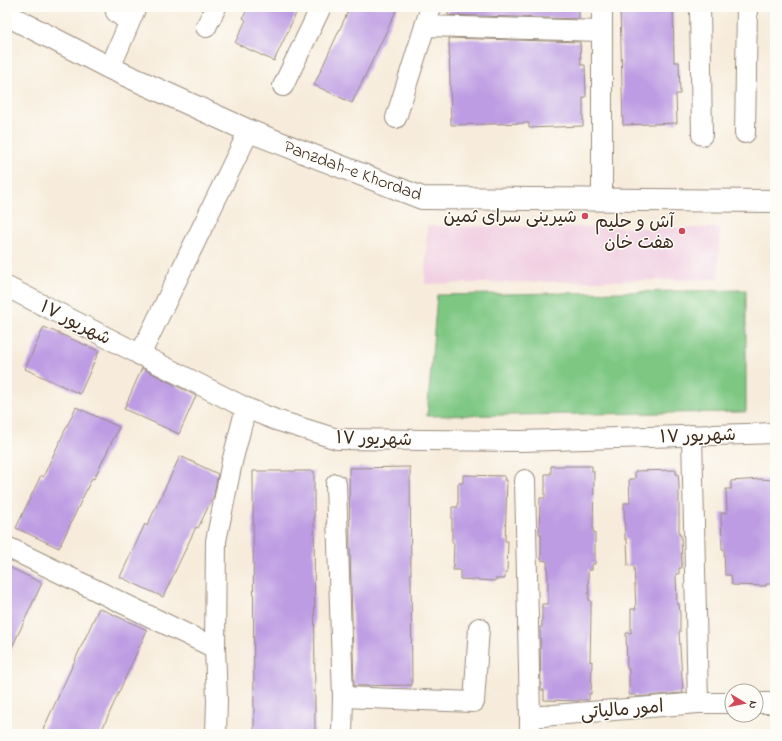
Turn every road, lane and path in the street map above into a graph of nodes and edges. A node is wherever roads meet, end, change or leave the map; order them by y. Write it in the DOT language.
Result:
graph roads {
  1 [pos="216,7"];
  2 [pos="321,7"];
  3 [pos="431,7"];
  4 [pos="602,7"];
  5 [pos="700,7"];
  6 [pos="747,7"];
  7 [pos="128,12"];
  8 [pos="7,15"];
  9 [pos="425,26"];
  10 [pos="206,27"];
  11 [pos="602,31"];
  12 [pos="110,68"];
  13 [pos="283,86"];
  14 [pos="396,118"];
  15 [pos="249,131"];
  16 [pos="745,133"];
  17 [pos="702,135"];
  18 [pos="602,199"];
  19 [pos="775,201"];
  20 [pos="7,287"];
  21 [pos="140,355"];
  22 [pos="246,408"];
  23 [pos="775,432"];
  24 [pos="692,435"];
  25 [pos="524,480"];
  26 [pos="336,484"];
  27 [pos="7,548"];
  28 [pos="479,628"];
  29 [pos="215,648"];
  30 [pos="343,697"];
  31 [pos="698,703"];
  32 [pos="724,703"];
  33 [pos="764,703"];
  34 [pos="775,703"];
  35 [pos="530,725"];
  36 [pos="216,734"];
  37 [pos="342,734"];
  1 -- 10 [label="street"];
  2 -- 13 [label="street"];
  3 -- 9 [label="street"];
  4 -- 11 [label="street"];
  5 -- 17 [label="street"];
  6 -- 16 [label="street"];
  7 -- 12 [label="street"];
  8 -- 12 [label="main road, Panzdah-e Khordad"];
  9 -- 11 [label="street"];
  9 -- 14 [label="street"];
  11 -- 18 [label="street"];
  12 -- 15 [label="main road, Panzdah-e Khordad"];
  15 -- 18 [label="main road, Panzdah-e Khordad"];
  15 -- 21 [label="street"];
  18 -- 19 [label="main road, Panzdah-e Khordad"];
  20 -- 21 [label="street, ۱۷ شهریور"];
  21 -- 22 [label="street, ۱۷ شهریور"];
  22 -- 24 [label="street, ۱۷ شهریور"];
  22 -- 29 [label="street"];
  23 -- 24 [label="street, ۱۷ شهریور"];
  24 -- 31 [label="street"];
  25 -- 35 [label="street"];
  26 -- 30 [label="street"];
  27 -- 29 [label="street"];
  28 -- 30 [label="street"];
  29 -- 36 [label="street"];
  30 -- 37 [label="street"];
  31 -- 32 [label="street, امور مالیاتی"];
  31 -- 35 [label="street, امور مالیاتی"];
  33 -- 34 [label="street"];
}
